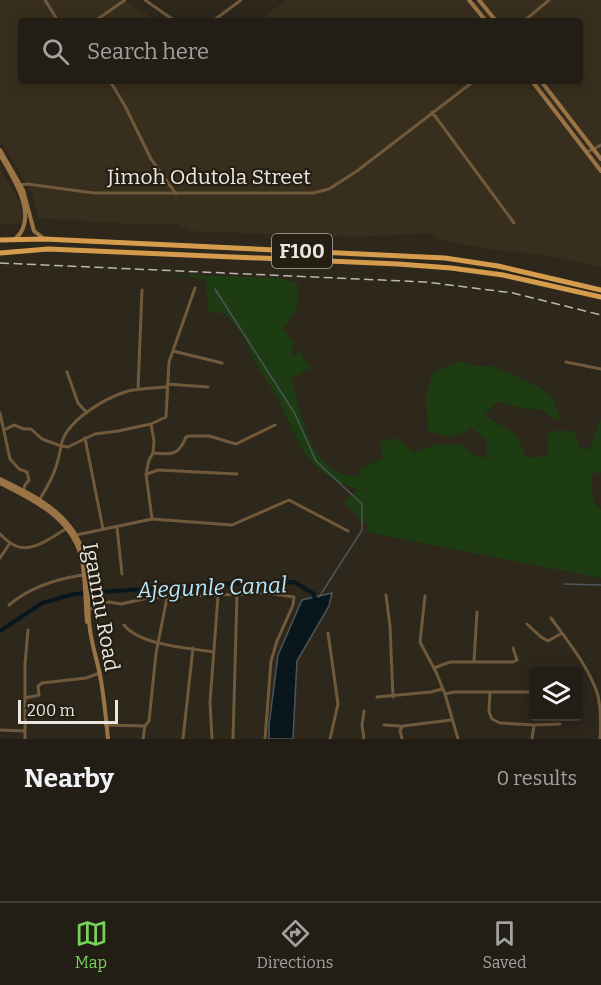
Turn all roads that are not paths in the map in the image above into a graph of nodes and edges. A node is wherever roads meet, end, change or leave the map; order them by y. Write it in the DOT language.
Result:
graph roads {
  1 [pos="45,0"];
  2 [pos="125,0"];
  3 [pos="145,0"];
  4 [pos="230,0"];
  5 [pos="241,0"];
  6 [pos="470,0"];
  7 [pos="479,0"];
  8 [pos="549,0"];
  9 [pos="233,6"];
  10 [pos="56,18"];
  11 [pos="99,18"];
  12 [pos="171,18"];
  13 [pos="217,18"];
  14 [pos="484,18"];
  15 [pos="494,18"];
  16 [pos="528,18"];
  17 [pos="112,84"];
  18 [pos="470,84"];
  19 [pos="534,84"];
  20 [pos="543,84"];
  21 [pos="432,112"];
  22 [pos="601,145"];
  23 [pos="593,149"];
  24 [pos="0,150"];
  25 [pos="588,152"];
  26 [pos="0,155"];
  27 [pos="601,159"];
  28 [pos="601,171"];
  29 [pos="19,185"];
  30 [pos="176,194"];
  31 [pos="514,223"];
  32 [pos="15,239"];
  33 [pos="44,239"];
  34 [pos="0,240"];
  35 [pos="0,253"];
  36 [pos="195,288"];
  37 [pos="601,288"];
  38 [pos="142,290"];
  39 [pos="601,297"];
  40 [pos="173,351"];
  41 [pos="566,362"];
  42 [pos="222,363"];
  43 [pos="601,369"];
  44 [pos="67,372"];
  45 [pos="166,385"];
  46 [pos="208,387"];
  47 [pos="138,389"];
  48 [pos="0,412"];
  49 [pos="87,413"];
  50 [pos="151,424"];
  51 [pos="275,424"];
  52 [pos="4,430"];
  53 [pos="85,438"];
  54 [pos="61,446"];
  55 [pos="153,453"];
  56 [pos="146,474"];
  57 [pos="237,474"];
  58 [pos="0,481"];
  59 [pos="23,493"];
  60 [pos="40,500"];
  61 [pos="152,519"];
  62 [pos="117,527"];
  63 [pos="67,528"];
  64 [pos="103,529"];
  65 [pos="348,531"];
  66 [pos="0,534"];
  67 [pos="76,535"];
  68 [pos="10,543"];
  69 [pos="0,558"];
  70 [pos="122,574"];
  71 [pos="84,578"];
  72 [pos="237,594"];
  73 [pos="386,594"];
  74 [pos="218,596"];
  75 [pos="425,596"];
  76 [pos="167,598"];
  77 [pos="87,603"];
  78 [pos="9,604"];
  79 [pos="89,610"];
  80 [pos="477,612"];
  81 [pos="551,618"];
  82 [pos="527,624"];
  83 [pos="124,625"];
  84 [pos="28,630"];
  85 [pos="328,633"];
  86 [pos="562,633"];
  87 [pos="159,642"];
  88 [pos="193,648"];
  89 [pos="513,648"];
  90 [pos="214,652"];
  91 [pos="474,662"];
  92 [pos="434,668"];
  93 [pos="99,673"];
  94 [pos="442,689"];
  95 [pos="490,692"];
  96 [pos="529,692"];
  97 [pos="445,694"];
  98 [pos="377,697"];
  99 [pos="393,697"];
  100 [pos="25,698"];
  101 [pos="364,711"];
  102 [pos="451,720"];
  103 [pos="560,724"];
  104 [pos="106,725"];
  105 [pos="384,725"];
  106 [pos="534,725"];
  107 [pos="145,726"];
  108 [pos="401,727"];
  109 [pos="0,730"];
  110 [pos="25,731"];
  111 [pos="25,739"];
  112 [pos="107,739"];
  113 [pos="143,739"];
  114 [pos="183,739"];
  115 [pos="212,739"];
  116 [pos="233,739"];
  117 [pos="265,739"];
  118 [pos="330,739"];
  119 [pos="364,739"];
  120 [pos="402,739"];
  121 [pos="458,739"];
  122 [pos="532,739"];
  123 [pos="600,739"];
  1 -- 10 [label="street"];
  2 -- 11 [label="street"];
  3 -- 12 [label="street"];
  4 -- 9 [label="street"];
  5 -- 9 [label="street"];
  6 -- 14 [label="main road"];
  7 -- 15 [label="main road"];
  8 -- 16 [label="street"];
  9 -- 13 [label="street"];
  17 -- 30 [label="street"];
  18 -- 21 [label="street, Jimoh Odutola Street"];
  19 -- 25 [label="main road"];
  20 -- 23 [label="main road"];
  21 -- 30 [label="street, Jimoh Odutola Street"];
  21 -- 31 [label="street"];
  22 -- 23 [label="street"];
  23 -- 25 [label="street"];
  23 -- 27 [label="main road"];
  24 -- 29 [label="main road"];
  25 -- 28 [label="main road"];
  26 -- 29 [label="main road"];
  29 -- 30 [label="street, Jimoh Odutola Street"];
  29 -- 32 [label="main road"];
  29 -- 33 [label="main road"];
  32 -- 33 [label="highway, F100"];
  32 -- 34 [label="highway, F100"];
  33 -- 37 [label="highway, F100"];
  35 -- 39 [label="highway, F100"];
  36 -- 40 [label="street"];
  38 -- 47 [label="street"];
  40 -- 42 [label="street"];
  40 -- 45 [label="street"];
  41 -- 43 [label="street"];
  44 -- 49 [label="street"];
  45 -- 46 [label="street"];
  45 -- 47 [label="street"];
  45 -- 50 [label="street"];
  47 -- 49 [label="street"];
  48 -- 52 [label="street"];
  49 -- 54 [label="street"];
  50 -- 53 [label="street"];
  50 -- 55 [label="street"];
  51 -- 55 [label="street"];
  52 -- 54 [label="street"];
  52 -- 59 [label="street"];
  53 -- 54 [label="street"];
  53 -- 64 [label="street"];
  54 -- 60 [label="street"];
  55 -- 56 [label="street"];
  56 -- 57 [label="street"];
  56 -- 61 [label="street"];
  58 -- 59 [label="main road, Iganmu Road"];
  59 -- 60 [label="main road, Iganmu Road"];
  59 -- 63 [label="main road, Iganmu Road"];
  60 -- 67 [label="main road, Iganmu Road"];
  61 -- 62 [label="street"];
  61 -- 65 [label="street"];
  62 -- 64 [label="street"];
  62 -- 70 [label="street"];
  63 -- 68 [label="street"];
  63 -- 71 [label="main road, Iganmu Road"];
  64 -- 67 [label="street"];
  66 -- 68 [label="street"];
  67 -- 71 [label="main road, Iganmu Road"];
  68 -- 69 [label="street"];
  71 -- 77 [label="main road, Iganmu Road"];
  71 -- 78 [label="street"];
  72 -- 74 [label="street"];
  72 -- 116 [label="street"];
  72 -- 117 [label="street"];
  73 -- 99 [label="street"];
  74 -- 76 [label="street"];
  74 -- 90 [label="street"];
  75 -- 92 [label="street"];
  76 -- 79 [label="street"];
  76 -- 87 [label="street"];
  77 -- 79 [label="main road, Iganmu Road"];
  77 -- 93 [label="main road, Iganmu Road"];
  79 -- 93 [label="main road, Iganmu Road"];
  80 -- 91 [label="street"];
  81 -- 86 [label="street"];
  82 -- 86 [label="street"];
  83 -- 87 [label="street"];
  84 -- 100 [label="street"];
  85 -- 118 [label="street"];
  86 -- 123 [label="street"];
  87 -- 88 [label="street"];
  87 -- 107 [label="street"];
  88 -- 90 [label="street"];
  88 -- 114 [label="street"];
  89 -- 91 [label="street"];
  90 -- 115 [label="street"];
  91 -- 92 [label="street"];
  92 -- 94 [label="street"];
  93 -- 100 [label="street"];
  93 -- 104 [label="main road, Iganmu Road"];
  94 -- 97 [label="street"];
  94 -- 99 [label="street"];
  95 -- 96 [label="street"];
  95 -- 97 [label="street"];
  95 -- 106 [label="street"];
  97 -- 102 [label="street"];
  98 -- 99 [label="street"];
  100 -- 110 [label="street"];
  101 -- 119 [label="street"];
  102 -- 108 [label="street"];
  102 -- 121 [label="street"];
  103 -- 106 [label="street"];
  104 -- 107 [label="street"];
  104 -- 112 [label="main road, Iganmu Road"];
  105 -- 108 [label="street"];
  106 -- 122 [label="street"];
  107 -- 113 [label="street"];
  108 -- 120 [label="street"];
  109 -- 110 [label="street"];
  110 -- 111 [label="street"];
}
